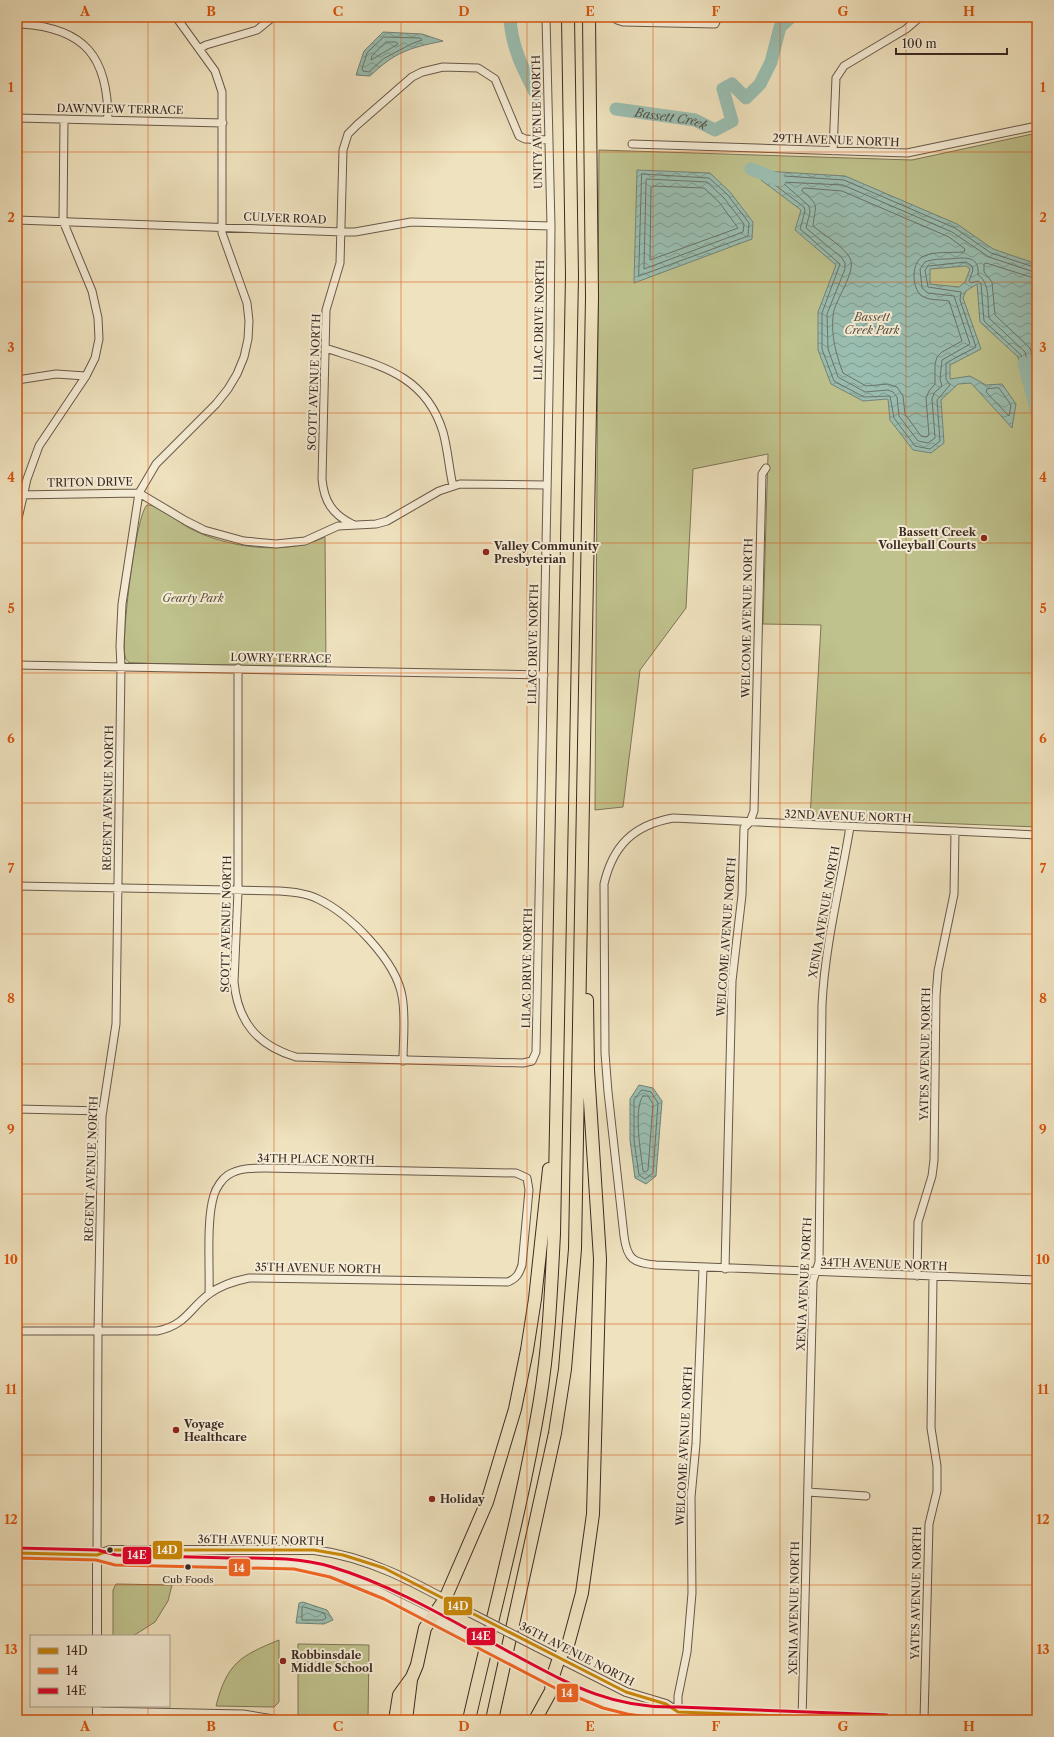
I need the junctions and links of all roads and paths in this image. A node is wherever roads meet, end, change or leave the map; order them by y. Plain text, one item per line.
1 (176, 17) edge
2 (273, 17) edge
3 (546, 17) edge
4 (568, 17) edge
5 (589, 17) edge
6 (718, 17) edge
7 (920, 17) edge
8 (617, 19) edge
9 (20, 22) edge
10 (200, 49) junction
11 (17, 118) edge
12 (64, 119) junction
13 (108, 120) junction
14 (223, 123) junction
15 (1037, 126) edge
16 (549, 140) junction
17 (632, 144) dead end
18 (833, 151) junction
19 (17, 220) edge
20 (64, 221) junction
21 (551, 226) junction
22 (221, 227) junction
23 (340, 232) junction
24 (325, 348) junction
25 (86, 376) junction
26 (17, 380) edge
27 (766, 468) dead end
28 (546, 485) junction
29 (453, 486) junction
30 (139, 493) junction
31 (20, 495) edge
32 (17, 523) edge
33 (352, 524) junction
34 (17, 665) edge
35 (121, 666) junction
36 (238, 668) junction
37 (544, 675) junction
38 (750, 822) junction
39 (850, 827) junction
40 (955, 831) junction
41 (1037, 835) edge
42 (17, 886) edge
43 (118, 887) junction
44 (238, 891) junction
45 (581, 943) junction
46 (17, 988) edge
47 (17, 999) edge
48 (403, 1061) junction
49 (532, 1061) joint
50 (557, 1092) junction
51 (17, 1109) edge
52 (103, 1111) junction
53 (635, 1262) joint
54 (703, 1268) junction
55 (725, 1268) junction
56 (816, 1272) junction
57 (917, 1276) junction
58 (933, 1277) junction
59 (515, 1279) joint
60 (1037, 1280) edge
61 (209, 1294) junction
62 (17, 1331) edge
63 (98, 1331) junction
64 (808, 1492) junction
65 (866, 1496) dead end
66 (17, 1553) edge
67 (97, 1555) junction
68 (445, 1599) junction
69 (433, 1618) junction
70 (97, 1635) edge
71 (559, 1658) junction
72 (412, 1677) junction
73 (552, 1679) junction
74 (97, 1708) edge
75 (678, 1716) edge
76 (802, 1718) edge
77 (97, 1720) edge
78 (279, 1720) edge
79 (395, 1720) edge
80 (406, 1720) edge
81 (469, 1720) edge
82 (492, 1720) edge
83 (535, 1720) edge
84 (887, 1720) edge
85 (924, 1720) edge

1 - 10 street, REGENT AVENUE NORTH
2 - 10 street
3 - 16 street, UNITY AVENUE NORTH
4 - 50 highway
5 - 45 highway
6 - 8 street
7 - 18 street
9 - 13 street
10 - 14 street, REGENT AVENUE NORTH
11 - 12 street, DAWNVIEW TERRACE
12 - 13 street, DAWNVIEW TERRACE
12 - 20 street
13 - 14 street, DAWNVIEW TERRACE
14 - 22 street, REGENT AVENUE NORTH
15 - 18 street, 29TH AVENUE NORTH
16 - 21 street, UNITY AVENUE NORTH
16 - 23 street, SCOTT AVENUE NORTH
17 - 18 street, 29TH AVENUE NORTH
19 - 20 street, CULVER ROAD
20 - 22 street, CULVER ROAD
20 - 25 street
21 - 23 street, CULVER ROAD
21 - 28 street, LILAC DRIVE NORTH
22 - 23 street, CULVER ROAD
22 - 30 street, REGENT AVENUE NORTH
23 - 24 street, SCOTT AVENUE NORTH
24 - 29 street
24 - 33 street, SCOTT AVENUE NORTH
25 - 26 street
25 - 31 street
27 - 38 street, WELCOME AVENUE NORTH
28 - 29 street, TRITON DRIVE
28 - 37 street, LILAC DRIVE NORTH
29 - 33 street, TRITON DRIVE
30 - 31 street, TRITON DRIVE
30 - 33 street, TRITON DRIVE
30 - 35 street, REGENT AVENUE NORTH
31 - 32 street
34 - 35 street, LOWRY TERRACE
35 - 36 street, LOWRY TERRACE
35 - 43 street, REGENT AVENUE NORTH
36 - 37 street, LOWRY TERRACE
36 - 44 street, SCOTT AVENUE NORTH
37 - 49 street, LILAC DRIVE NORTH
38 - 39 street, 32ND AVENUE NORTH
38 - 53 street, 32ND AVENUE NORTH
38 - 55 street, WELCOME AVENUE NORTH
39 - 40 street, 32ND AVENUE NORTH
39 - 56 street, XENIA AVENUE NORTH
40 - 41 street, 32ND AVENUE NORTH
40 - 57 street, YATES AVENUE NORTH
42 - 43 street
43 - 44 street
43 - 52 street, REGENT AVENUE NORTH
44 - 48 street
44 - 48 street, SCOTT AVENUE NORTH
45 - 71 highway
45 - 82 highway
46 - 47 street
48 - 49 street, SCOTT AVENUE NORTH
50 - 68 highway
50 - 81 highway
51 - 52 street
52 - 63 street, REGENT AVENUE NORTH
53 - 54 street, 34TH AVENUE NORTH
54 - 55 street, 34TH AVENUE NORTH
54 - 75 street, WELCOME AVENUE NORTH
55 - 56 street, 34TH AVENUE NORTH
56 - 57 street, 34TH AVENUE NORTH
56 - 64 street, XENIA AVENUE NORTH
57 - 58 street, 34TH AVENUE NORTH
58 - 60 street, 34TH AVENUE NORTH
58 - 85 street, YATES AVENUE NORTH
59 - 61 street, 35TH AVENUE NORTH
59 - 61 street, 34TH PLACE NORTH
61 - 63 street, 35TH AVENUE NORTH
62 - 63 street, 35TH AVENUE NORTH
63 - 67 street, REGENT AVENUE NORTH
64 - 65 street
64 - 76 street, XENIA AVENUE NORTH
66 - 67 street, 36TH AVENUE NORTH
67 - 68 street, 36TH AVENUE NORTH
67 - 69 street, 36TH AVENUE NORTH
67 - 70 street, REGENT AVENUE NORTH
68 - 69 highway
68 - 71 street, 36TH AVENUE NORTH, bridge
69 - 72 highway
69 - 73 street, 36TH AVENUE NORTH, bridge
71 - 73 highway
71 - 75 street, 36TH AVENUE NORTH
72 - 79 highway
72 - 80 highway
73 - 75 street, 36TH AVENUE NORTH
73 - 83 highway
74 - 77 street
74 - 78 street
75 - 76 street, 36TH AVENUE NORTH
76 - 84 street, 36TH AVENUE NORTH

